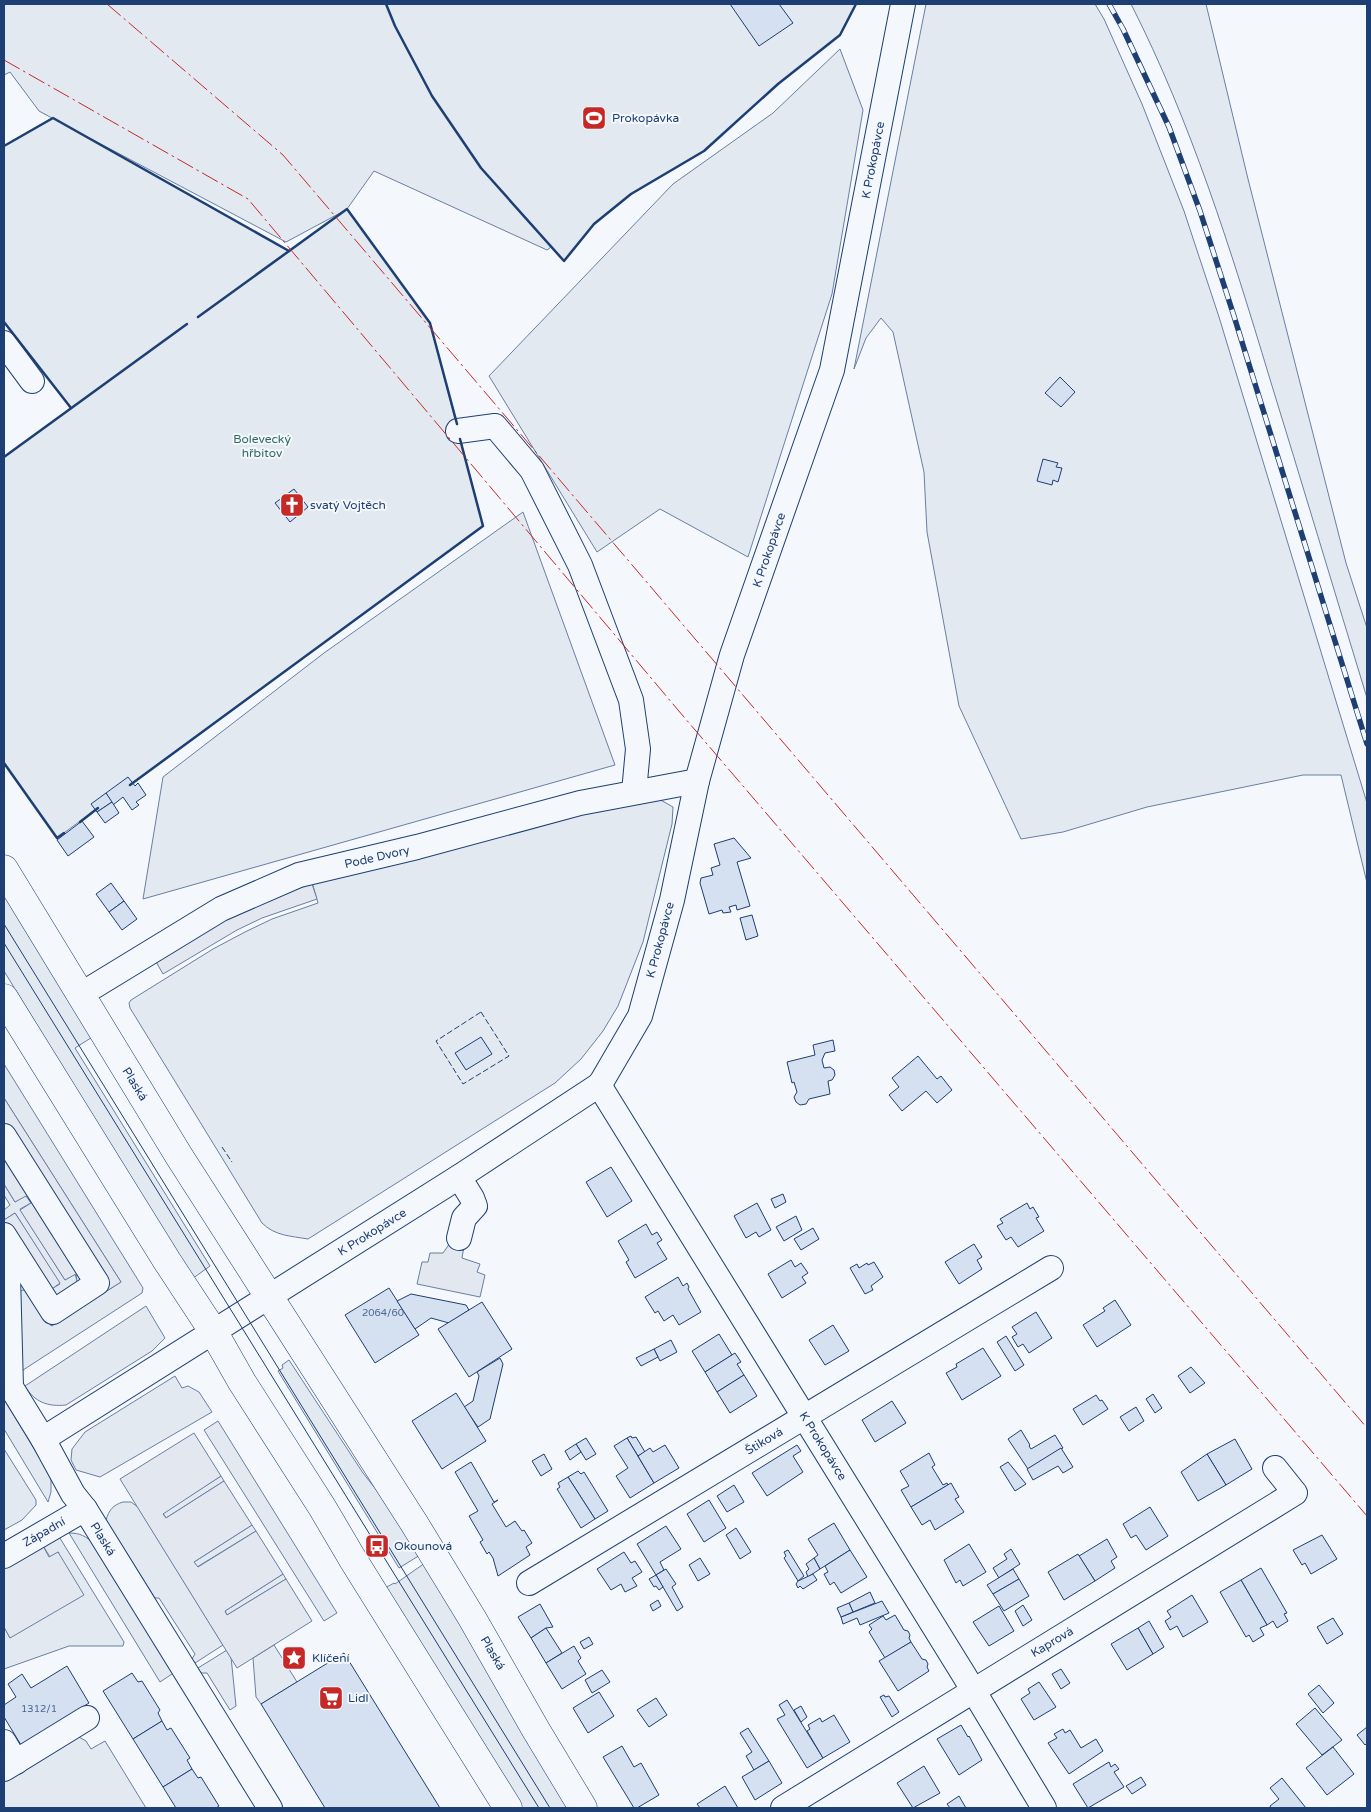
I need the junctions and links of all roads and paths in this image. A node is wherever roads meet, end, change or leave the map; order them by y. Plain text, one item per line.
1 (903, 4) edge
2 (4, 343) edge
3 (32, 382) dead end
4 (458, 431) dead end
5 (697, 781) junction
6 (634, 792) junction
7 (4, 869) edge
8 (80, 995) junction
9 (4, 998) edge
10 (599, 1085) junction
11 (4, 1136) edge
12 (459, 1177) junction
13 (459, 1238) dead end
14 (8, 1242) edge
15 (1051, 1268) dead end
16 (270, 1297) junction
17 (213, 1331) junction
18 (804, 1417) junction
19 (44, 1439) junction
20 (1275, 1468) dead end
21 (85, 1509) junction
22 (4, 1556) edge
23 (529, 1583) dead end
24 (973, 1690) junction
25 (87, 1718) dead end
26 (4, 1742) edge
27 (10, 1765) edge
28 (270, 1808) edge
29 (508, 1808) edge
30 (583, 1808) edge
31 (783, 1808) edge
32 (1044, 1808) edge

1 - 5 street, K Prokopávce
2 - 3 street
4 - 6 street
5 - 6 street, Pode Dvory
5 - 10 street, K Prokopávce
6 - 8 street, Pode Dvory
7 - 8 main road, Plaská
8 - 16 main road, Plaská
9 - 17 main road
10 - 12 street, K Prokopávce
10 - 18 street, K Prokopávce
11 - 14 street
12 - 13 street
12 - 16 street, K Prokopávce
14 - 19 street, Plaská
15 - 18 street, Štiková
16 - 17 street
16 - 30 main road, Plaská
17 - 19 street
17 - 29 main road
18 - 23 street, Štiková
18 - 24 street, K Prokopávce
19 - 21 street, Plaská
20 - 24 street, Kaprová
21 - 22 street, Západní
21 - 28 street, Plaská
24 - 31 street, Kaprová
24 - 32 street, K Prokopávce
25 - 27 street
26 - 27 street

